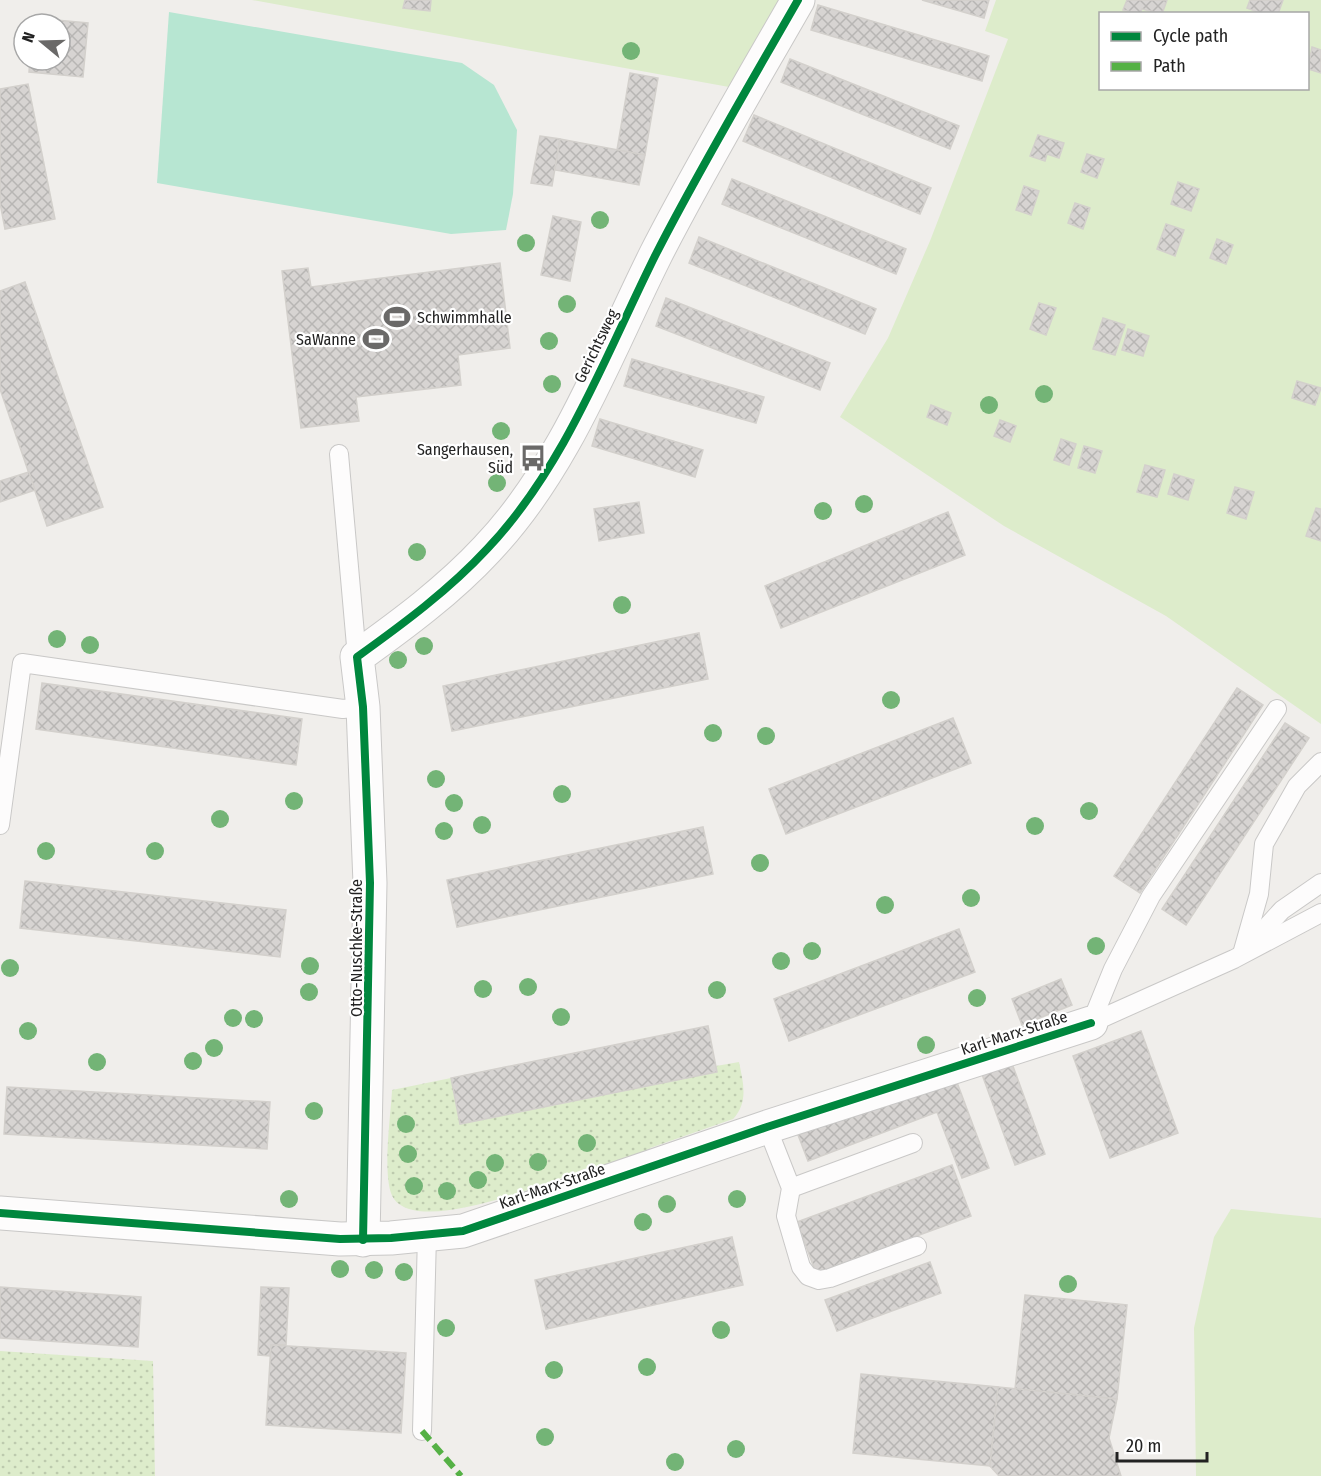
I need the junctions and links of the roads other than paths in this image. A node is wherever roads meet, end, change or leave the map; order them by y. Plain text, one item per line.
1 (798, 0) edge
2 (339, 454) dead end
3 (357, 657) junction
4 (363, 707) junction
5 (1277, 709) dead end
6 (1321, 762) edge
7 (0, 825) edge
8 (1321, 883) edge
9 (1321, 913) edge
10 (1242, 954) junction
11 (1091, 1023) junction
12 (767, 1127) junction
13 (913, 1143) dead end
14 (791, 1188) junction
15 (0, 1213) edge
16 (427, 1235) junction
17 (363, 1240) junction
18 (917, 1246) dead end
19 (422, 1431) dead end

1 - 3 street, Gerichtsweg
2 - 3 lane
3 - 4 street, Otto-Nuschke-Straße
4 - 7 lane
4 - 17 street, Otto-Nuschke-Straße
5 - 11 lane
6 - 10 lane
8 - 10 lane
9 - 10 lane
10 - 11 lane
11 - 12 street, Karl-Marx-Straße
12 - 14 lane
12 - 16 street, Karl-Marx-Straße
13 - 14 lane
14 - 18 lane
15 - 17 street, Karl-Marx-Straße
16 - 17 street, Karl-Marx-Straße
16 - 19 lane

